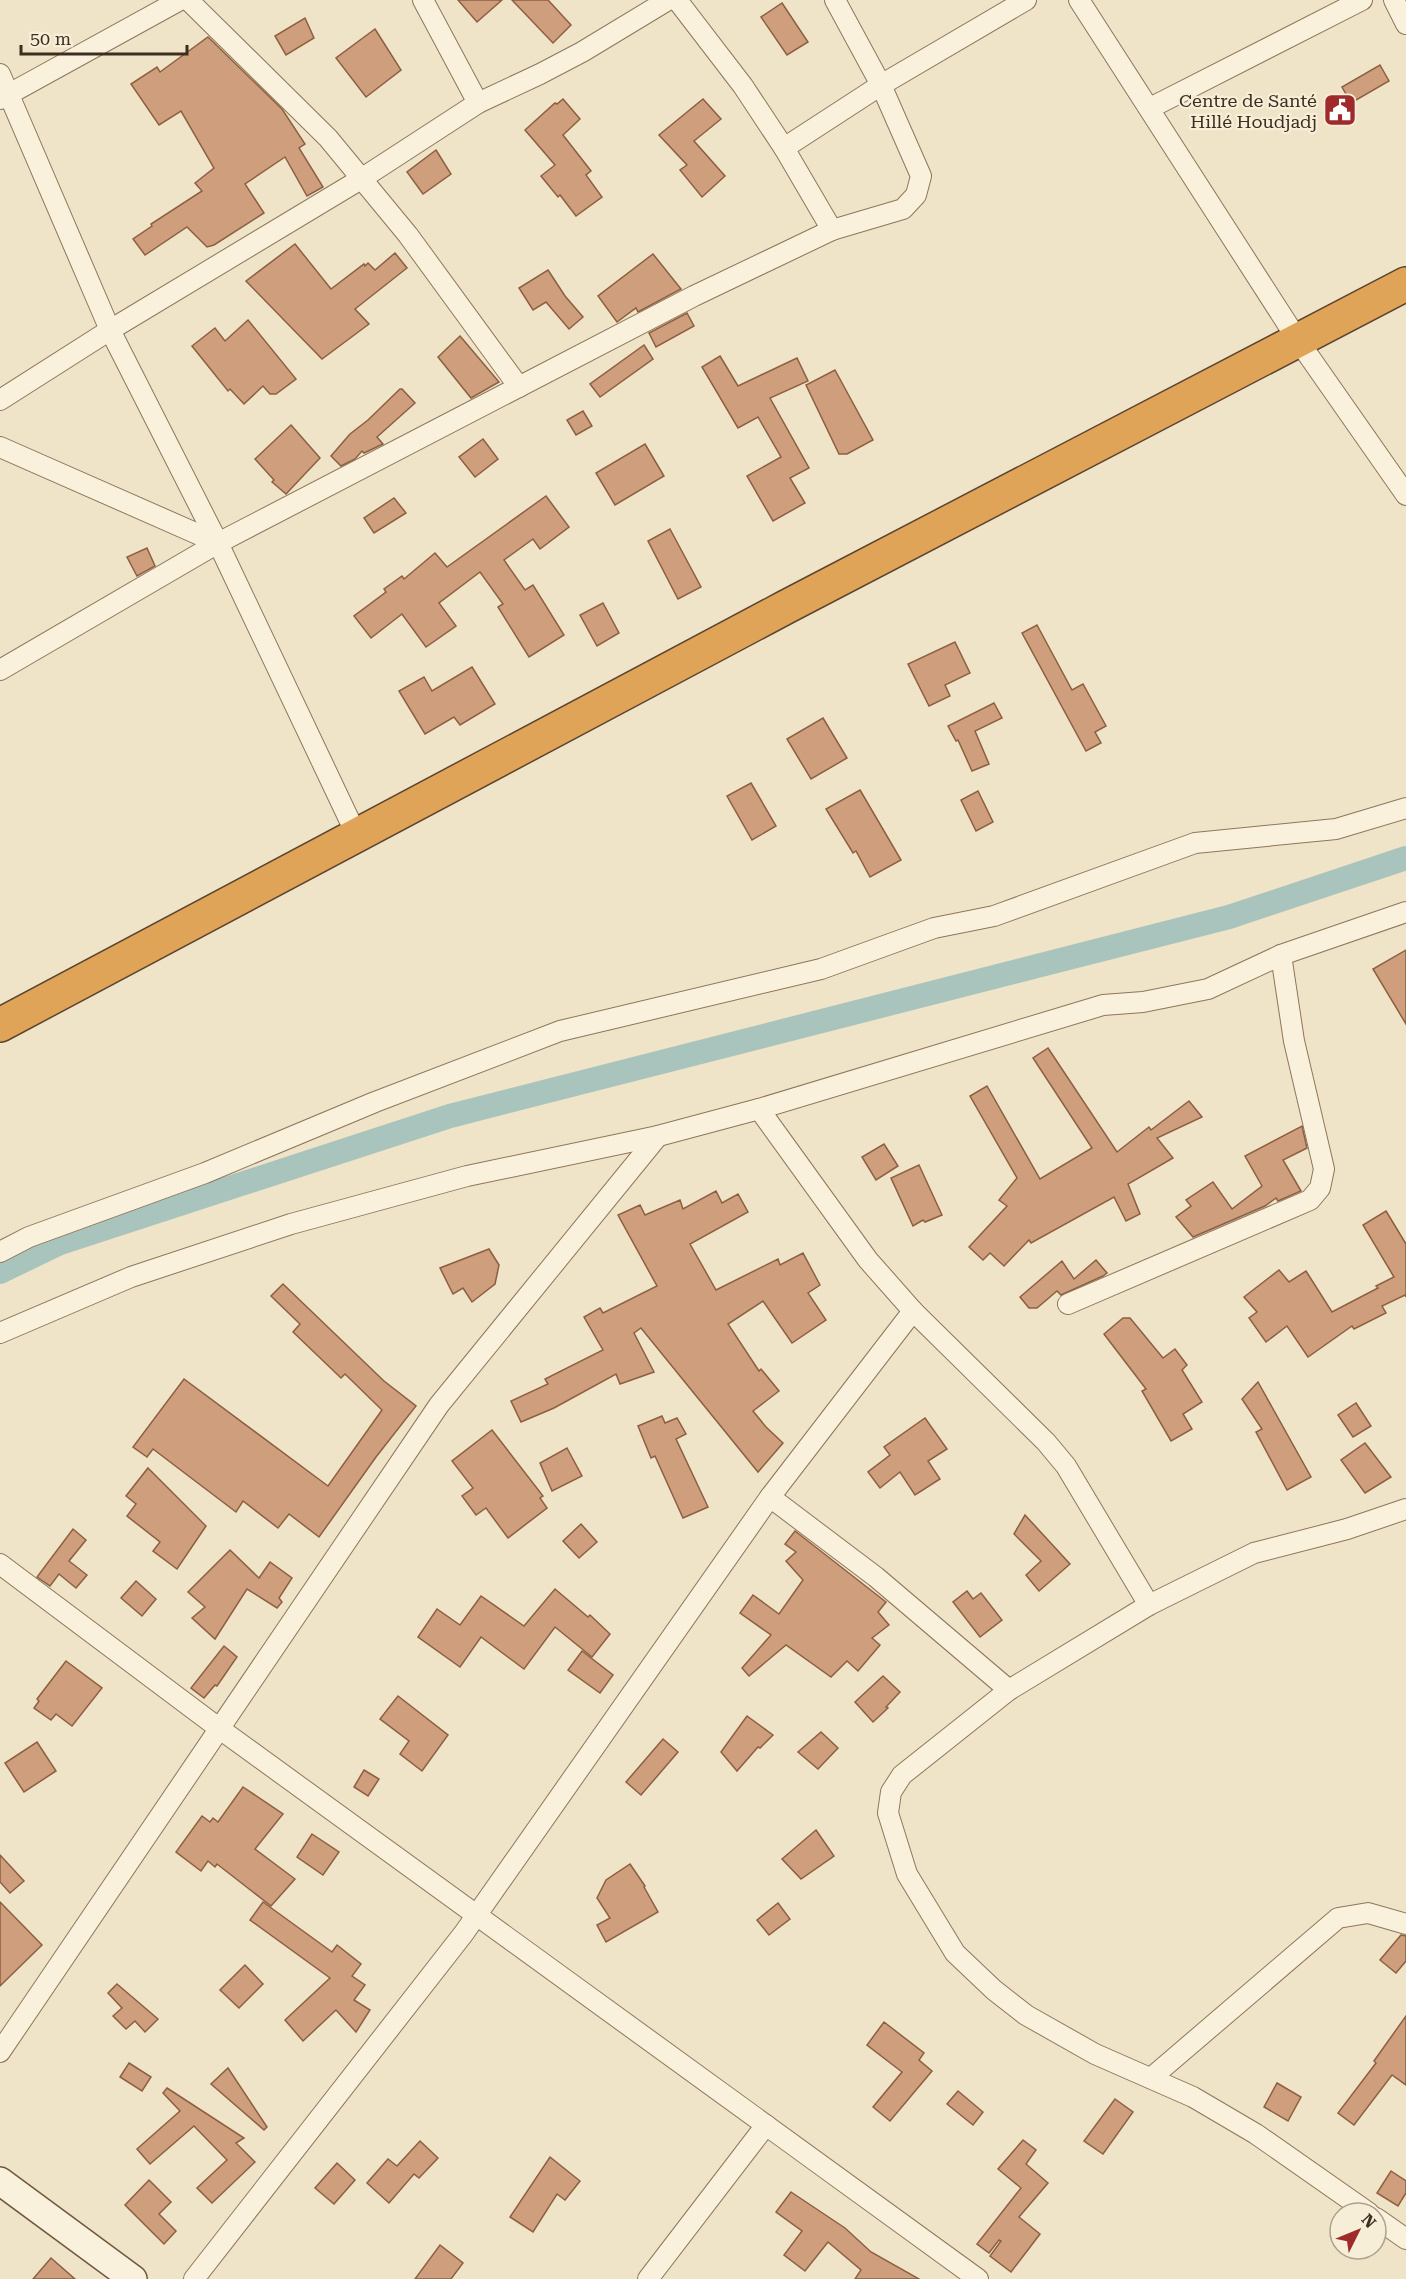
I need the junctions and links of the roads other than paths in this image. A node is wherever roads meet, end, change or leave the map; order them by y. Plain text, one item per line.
1 (180, 0) edge
2 (188, 0) edge
3 (423, 0) edge
4 (668, 0) edge
5 (676, 0) edge
6 (835, 0) edge
7 (1026, 0) edge
8 (1079, 0) edge
9 (1362, 0) edge
10 (1394, 0) edge
11 (1406, 24) edge
12 (0, 74) edge
13 (881, 85) junction
14 (5, 96) edge
15 (477, 103) junction
16 (1150, 108) junction
17 (784, 148) junction
18 (362, 179) junction
19 (832, 230) junction
20 (1406, 284) edge
21 (110, 330) junction
22 (1297, 339) junction
23 (519, 387) junction
24 (0, 400) edge
25 (0, 447) edge
26 (1406, 495) edge
27 (218, 543) junction
28 (0, 670) edge
29 (1406, 808) edge
30 (357, 836) junction
31 (1406, 912) edge
32 (1281, 955) junction
33 (0, 1025) edge
34 (759, 1109) junction
35 (658, 1136) junction
36 (0, 1252) edge
37 (1068, 1304) dead end
38 (913, 1311) junction
39 (0, 1333) edge
40 (770, 1497) junction
41 (1406, 1509) edge
42 (0, 1564) edge
43 (1149, 1605) junction
44 (1009, 1690) junction
45 (220, 1729) junction
46 (477, 1915) junction
47 (1406, 1924) edge
48 (0, 2052) edge
49 (1150, 2078) junction
50 (766, 2125) junction
51 (0, 2181) edge
52 (1352, 2201) edge
53 (1388, 2226) edge
54 (1406, 2239) edge
55 (133, 2279) edge
56 (194, 2279) edge
57 (648, 2279) edge
58 (978, 2279) edge

1 - 14 street
2 - 18 street
3 - 15 street
4 - 15 street
5 - 17 street
6 - 13 street
7 - 13 street
8 - 16 street
9 - 16 street
10 - 11 street
12 - 14 street
13 - 17 street
13 - 19 street
14 - 21 street
15 - 18 street
16 - 22 street
17 - 19 street
18 - 21 street
18 - 23 street
19 - 23 street
20 - 22 highway
21 - 24 street
21 - 27 street
22 - 26 street
22 - 30 highway
23 - 27 street
25 - 27 street
27 - 28 street
27 - 30 street
29 - 36 street
30 - 33 highway
31 - 32 street
32 - 34 street
32 - 37 street
34 - 35 street
34 - 38 street
35 - 39 street
35 - 45 street
38 - 40 street
38 - 43 street
40 - 44 street
40 - 46 street
41 - 43 street
42 - 45 street
43 - 44 street
44 - 49 street
45 - 46 street
45 - 48 street
46 - 50 street
46 - 56 street
47 - 49 street
49 - 52 street
50 - 57 street
50 - 58 street
51 - 55 main road
53 - 54 street

